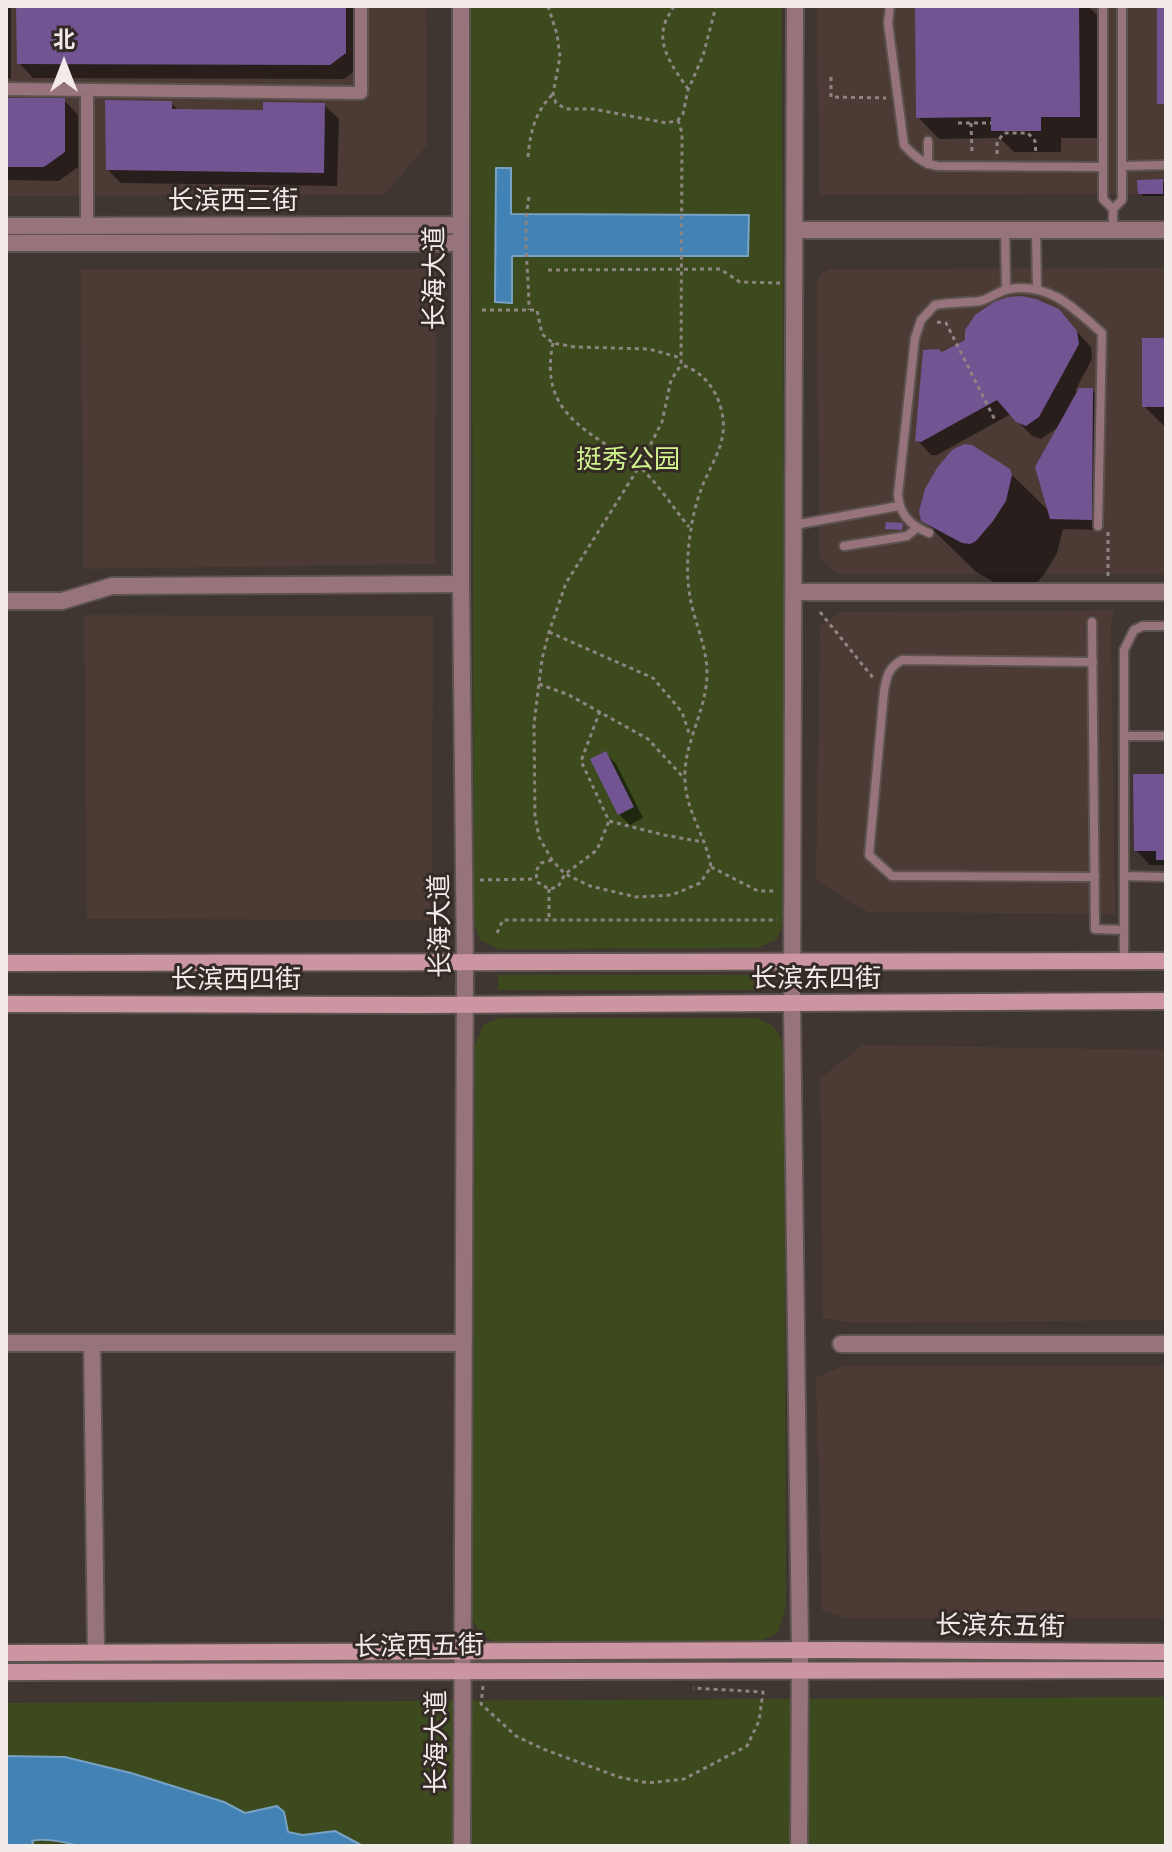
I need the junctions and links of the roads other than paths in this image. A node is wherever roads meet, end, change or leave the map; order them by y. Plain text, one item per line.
1 (361, 6) edge
2 (461, 6) edge
3 (795, 6) edge
4 (890, 6) edge
5 (1103, 6) edge
6 (1122, 6) edge
7 (6, 89) edge
8 (87, 90) junction
9 (928, 141) dead end
10 (928, 164) junction
11 (1166, 165) edge
12 (1122, 166) junction
13 (1103, 167) junction
14 (1113, 209) junction
15 (459, 225) junction
16 (6, 226) edge
17 (87, 226) junction
18 (1005, 229) junction
19 (1036, 229) junction
20 (1113, 229) junction
21 (796, 230) junction
22 (1166, 230) edge
23 (6, 243) edge
24 (459, 243) junction
25 (1006, 289) junction
26 (1037, 289) junction
27 (899, 506) junction
28 (794, 525) junction
29 (1098, 526) road end
30 (917, 528) junction
31 (929, 533) dead end
32 (844, 546) dead end
33 (461, 584) junction
34 (794, 592) junction
35 (1166, 592) edge
36 (6, 601) edge
37 (1092, 622) dead end
38 (1166, 626) edge
39 (1093, 662) junction
40 (1124, 736) junction
41 (1166, 736) edge
42 (1124, 876) junction
43 (1095, 877) junction
44 (1166, 877) edge
45 (1124, 930) junction
46 (1124, 961) junction
47 (1166, 961) edge
48 (792, 962) junction
49 (6, 963) edge
50 (465, 963) junction
51 (1166, 1001) edge
52 (6, 1004) edge
53 (792, 1004) junction
54 (465, 1005) junction
55 (6, 1343) edge
56 (92, 1343) junction
57 (463, 1343) junction
58 (841, 1344) dead end
59 (1166, 1344) edge
60 (800, 1650) junction
61 (834, 1650) joint
62 (96, 1652) junction
63 (462, 1652) junction
64 (1166, 1652) edge
65 (6, 1653) edge
66 (834, 1669) joint
67 (800, 1670) junction
68 (1166, 1670) edge
69 (462, 1671) junction
70 (6, 1672) edge
71 (462, 1846) edge
72 (799, 1846) edge

1 - 8 street
2 - 15 street, 长海大道
3 - 21 street
4 - 10 lane
5 - 13 lane
6 - 12 lane
7 - 8 street
8 - 17 street
9 - 10 lane
10 - 13 lane
11 - 12 lane
12 - 14 lane
13 - 14 lane
14 - 20 lane
15 - 17 street, 长滨西三街
15 - 24 street, 长海大道
16 - 17 street, 长滨西三街
18 - 19 street
18 - 21 street
18 - 25 lane
19 - 20 street
19 - 26 lane
20 - 22 street
21 - 28 street
23 - 24 street, 长滨西三街
24 - 33 street, 长海大道
25 - 26 lane
25 - 27 lane
26 - 29 lane
27 - 28 lane
27 - 30 lane
28 - 34 street
30 - 31 lane
30 - 32 lane
33 - 36 street
33 - 50 street, 长海大道
34 - 35 street
34 - 48 street
37 - 39 lane
38 - 40 lane
39 - 43 lane
39 - 43 lane
40 - 41 lane
40 - 42 lane
42 - 44 lane
42 - 45 lane
43 - 45 lane
45 - 46 lane
46 - 47 main road, 长滨东四街
46 - 48 main road, 长滨东四街
48 - 50 main road, 长滨东四街
48 - 53 street
49 - 50 main road, 长滨西四街
50 - 54 street, 长海大道
51 - 53 main road, 长滨东四街
52 - 54 main road, 长滨西四街
53 - 54 main road, 长滨东四街
53 - 60 street
54 - 57 street, 长海大道
55 - 56 street
56 - 57 street
56 - 62 street
57 - 63 street, 长海大道
58 - 59 street
60 - 61 main road, 长滨西五街
60 - 63 main road, 长滨西五街
60 - 67 street
61 - 64 main road, 长滨东五街
62 - 63 main road, 长滨西五街
62 - 65 main road, 长滨西五街
63 - 69 street, 长海大道
66 - 67 main road, 长滨西五街
66 - 68 main road, 长滨东五街
67 - 69 main road, 长滨西五街
67 - 72 street
69 - 70 main road, 长滨西五街
69 - 71 street, 长海大道

